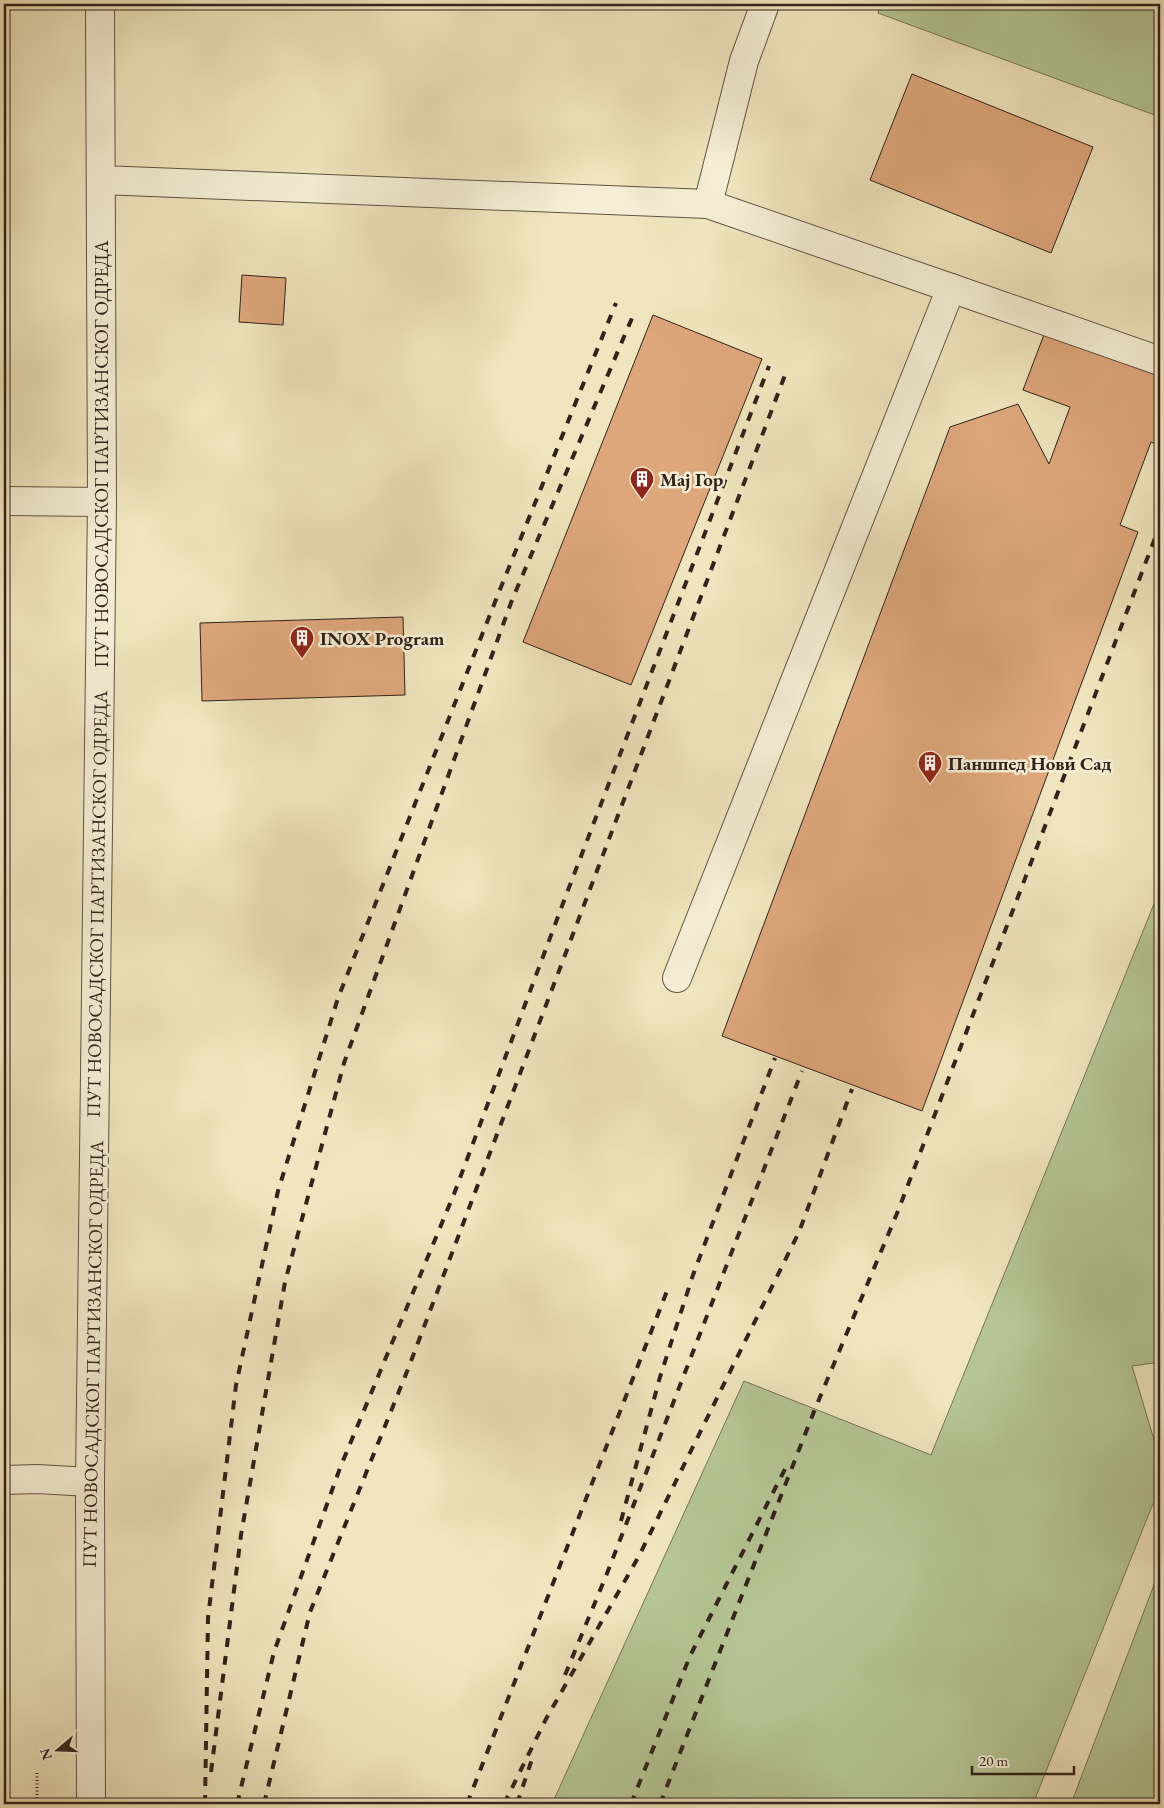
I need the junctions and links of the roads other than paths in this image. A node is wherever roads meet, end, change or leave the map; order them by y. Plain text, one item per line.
1 (100, 4) edge
2 (765, 4) edge
3 (101, 180) junction
4 (708, 204) junction
5 (951, 288) junction
6 (1160, 361) edge
7 (4, 501) edge
8 (102, 502) junction
9 (676, 978) dead end
10 (4, 1480) edge
11 (90, 1482) junction
12 (91, 1804) edge

1 - 3 street, ПУТ НОВОСАДСКОГ ПАРТИЗАНСКОГ ОДРЕДА
2 - 4 street
3 - 4 street
3 - 8 street, ПУТ НОВОСАДСКОГ ПАРТИЗАНСКОГ ОДРЕДА
4 - 5 street
5 - 6 street
5 - 9 street
7 - 8 street
8 - 11 street, ПУТ НОВОСАДСКОГ ПАРТИЗАНСКОГ ОДРЕДА
10 - 11 street
11 - 12 street, ПУТ НОВОСАДСКОГ ПАРТИЗАНСКОГ ОДРЕДА

